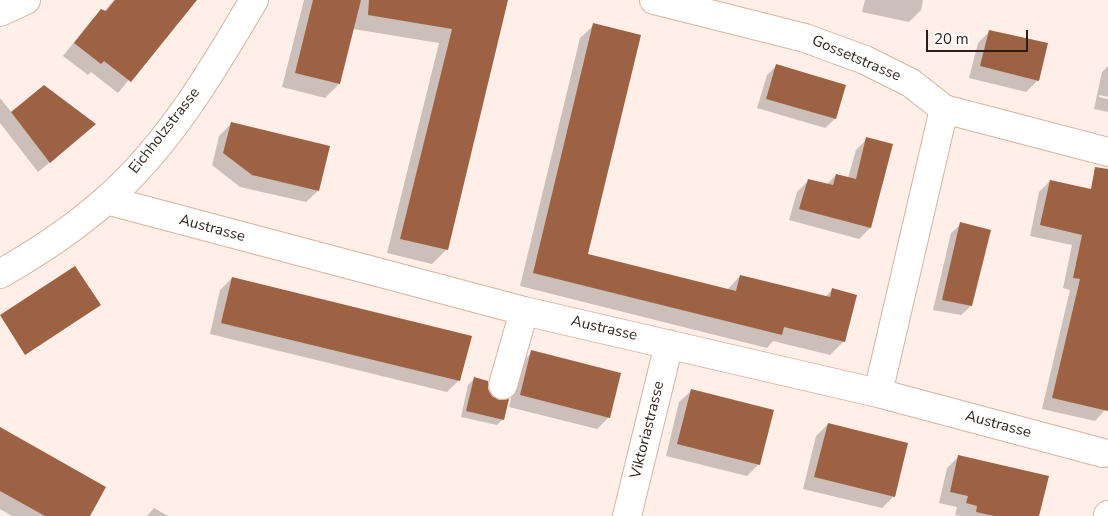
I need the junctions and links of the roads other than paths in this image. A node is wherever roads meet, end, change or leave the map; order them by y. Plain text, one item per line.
1 (26, 0) edge
2 (254, 0) edge
3 (654, 0) edge
4 (0, 12) edge
5 (944, 109) junction
6 (1108, 152) edge
7 (106, 200) junction
8 (0, 274) edge
9 (524, 311) junction
10 (669, 344) junction
11 (503, 385) dead end
12 (878, 393) junction
13 (1104, 453) dead end
14 (627, 516) edge

1 - 4 street
2 - 7 street, Eichholzstrasse
3 - 5 street, Gossetstrasse
5 - 6 street, Gossetstrasse
5 - 12 street
7 - 8 street, Eichholzstrasse
7 - 9 street, Austrasse
9 - 10 street, Austrasse
9 - 11 street
10 - 12 street, Austrasse
10 - 14 street, Viktoriastrasse
12 - 13 street, Austrasse

